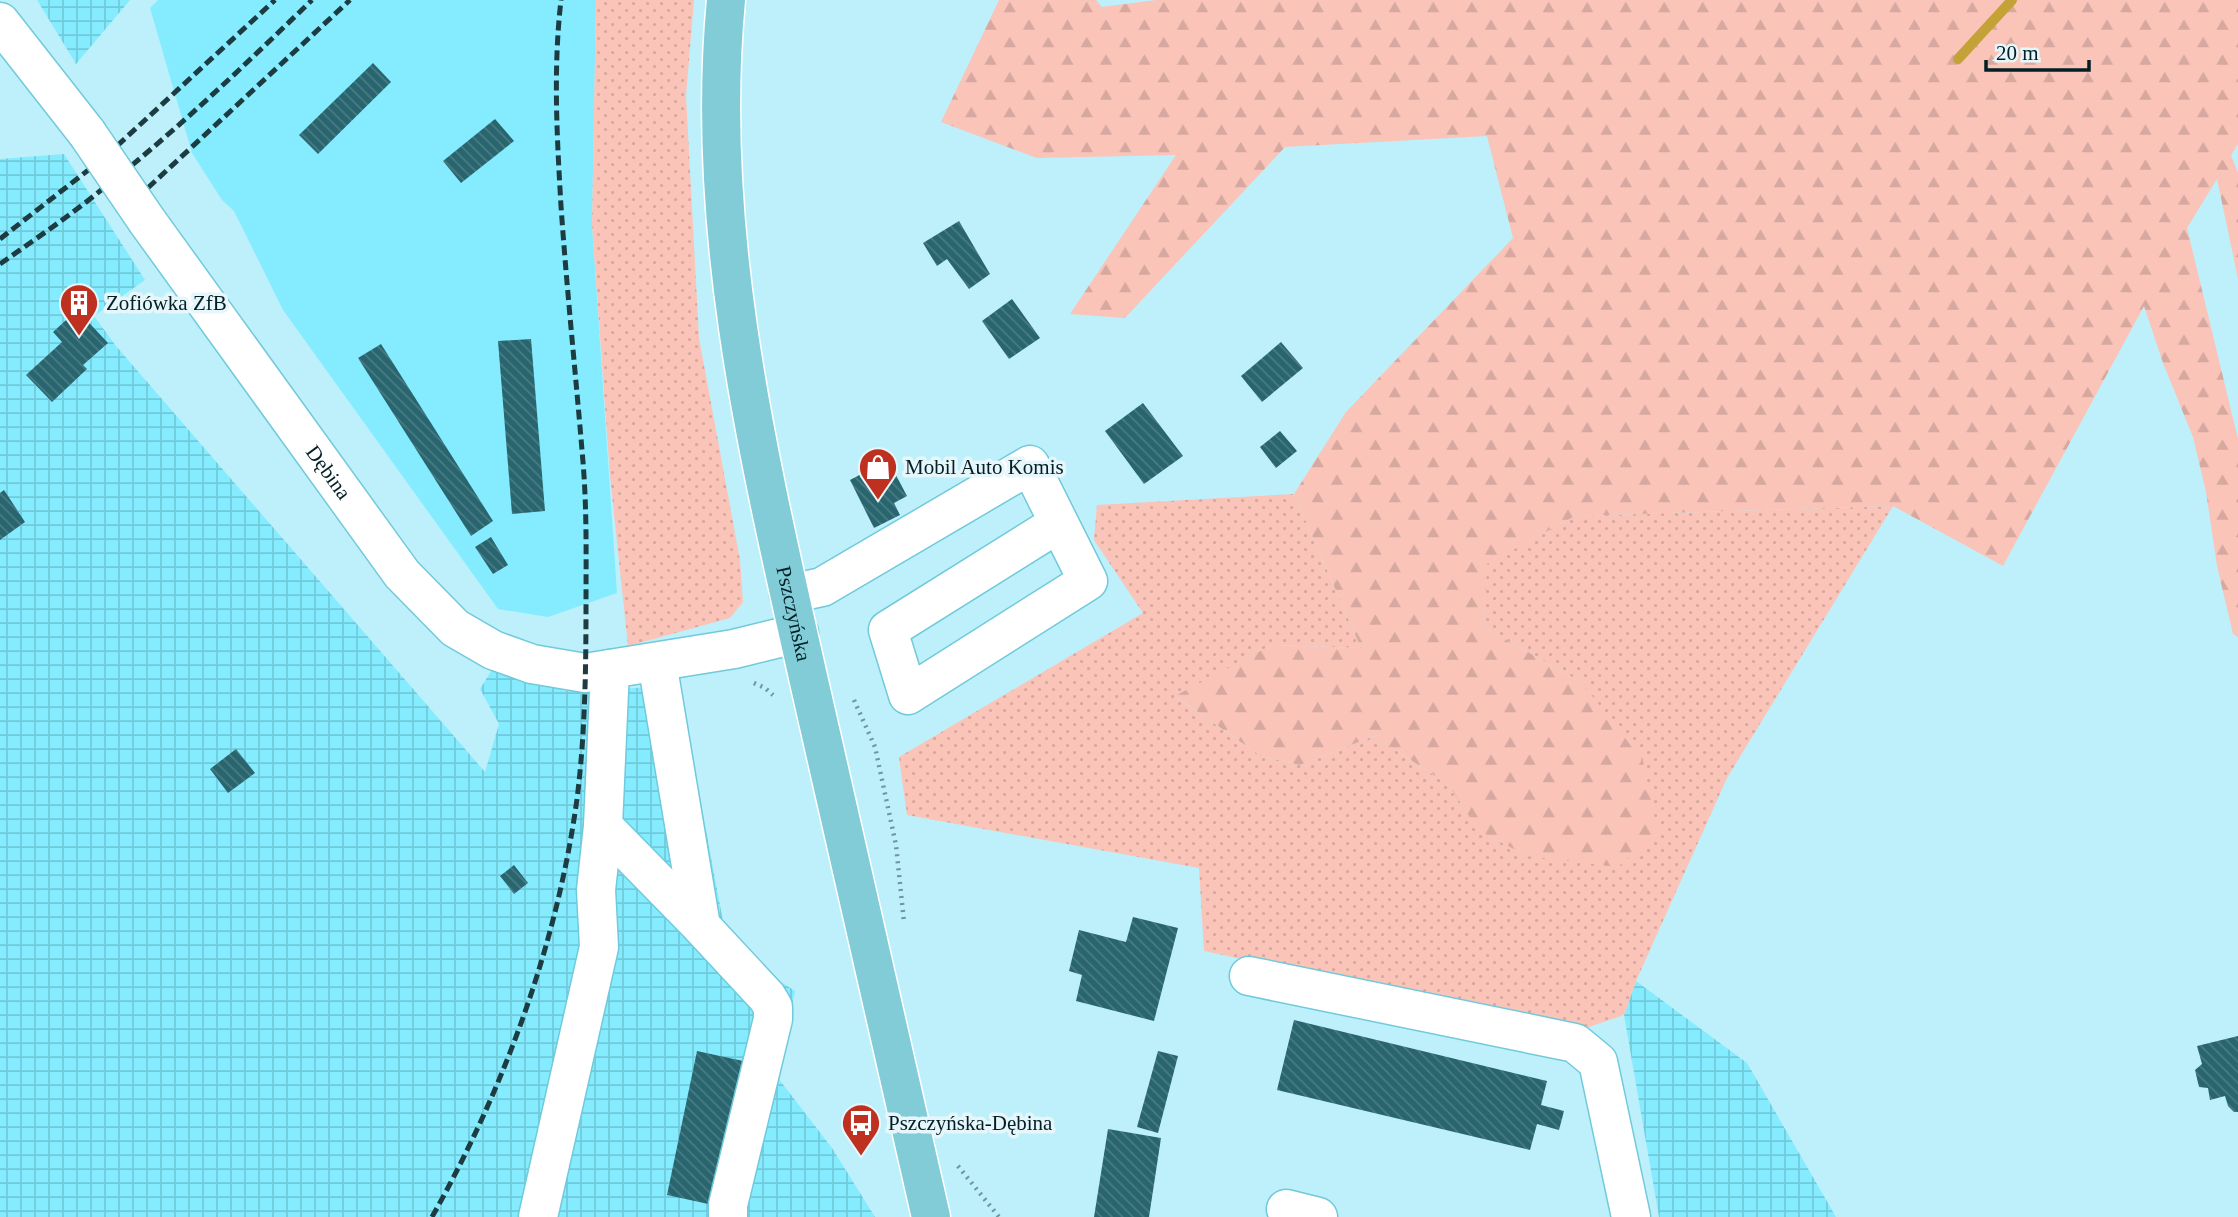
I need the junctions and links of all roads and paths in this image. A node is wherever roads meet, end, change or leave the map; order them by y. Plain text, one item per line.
1 (726, 0) edge
2 (0, 22) edge
3 (1059, 523) junction
4 (789, 594) junction
5 (799, 634) junction
6 (657, 662) junction
7 (610, 669) junction
8 (849, 691) dead end
9 (603, 826) junction
10 (701, 926) junction
11 (906, 934) dead end
12 (1249, 976) dead end
13 (538, 1217) edge
14 (728, 1217) edge
15 (931, 1217) edge
16 (1631, 1217) edge

1 - 4 main road, Pszczyńska
2 - 7 street, Dębina, bridge
3 - 3 street
3 - 4 street
4 - 5 main road, Pszczyńska
5 - 6 street, Dębina
5 - 15 main road, Pszczyńska
6 - 7 street, Dębina
6 - 10 street
7 - 9 street
8 - 11 path
9 - 10 street
9 - 13 street
10 - 14 street
12 - 16 street

